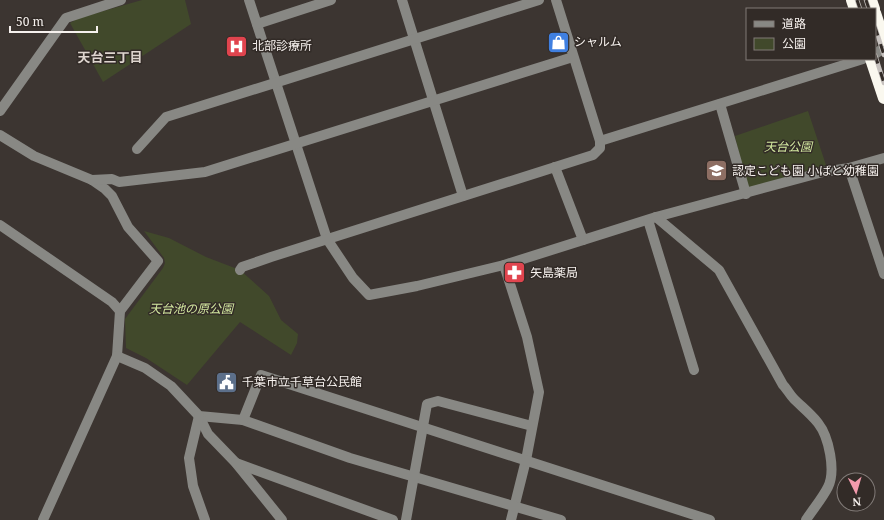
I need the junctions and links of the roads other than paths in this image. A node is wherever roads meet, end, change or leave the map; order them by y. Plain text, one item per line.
1 (121, 0) edge
2 (249, 0) edge
3 (331, 0) edge
4 (402, 0) edge
5 (539, 0) edge
6 (556, 0) edge
7 (876, 16) edge
8 (257, 24) junction
9 (876, 36) edge
10 (414, 39) junction
11 (884, 40) edge
12 (884, 44) edge
13 (573, 57) junction
14 (860, 60) edge
15 (871, 60) edge
16 (276, 82) junction
17 (884, 98) edge
18 (433, 101) junction
19 (720, 104) junction
20 (0, 111) edge
21 (0, 135) edge
22 (600, 141) junction
23 (296, 144) junction
24 (138, 149) dead end
25 (884, 158) edge
26 (555, 167) junction
27 (849, 168) junction
28 (92, 180) junction
29 (746, 194) junction
30 (463, 196) junction
31 (652, 219) junction
32 (0, 226) edge
33 (327, 239) junction
34 (583, 240) junction
35 (504, 265) junction
36 (240, 270) dead end
37 (884, 274) edge
38 (120, 311) junction
39 (117, 356) junction
40 (694, 370) dead end
41 (199, 416) junction
42 (243, 420) junction
43 (532, 426) junction
44 (422, 428) junction
45 (526, 460) junction
46 (236, 463) junction
47 (414, 476) junction
48 (514, 506) junction
49 (43, 520) edge
50 (205, 520) edge
51 (282, 520) edge
52 (393, 520) edge
53 (406, 520) edge
54 (512, 520) edge
55 (561, 520) edge
56 (710, 520) edge
57 (806, 520) edge

1 - 20 street
2 - 8 street
3 - 8 street
4 - 10 street
5 - 10 street
6 - 13 street
7 - 11 highway
8 - 16 street
9 - 12 highway
10 - 16 street
10 - 18 street
13 - 18 street
13 - 22 street
14 - 19 street
15 - 17 highway
16 - 23 street
16 - 24 street
18 - 23 street
18 - 30 street
19 - 22 street
19 - 29 street
21 - 28 street
22 - 26 street
23 - 28 street
23 - 33 street
25 - 27 street
26 - 30 street
26 - 34 street
27 - 29 street
27 - 37 street
28 - 38 street
29 - 31 street
30 - 33 street
31 - 34 street
31 - 40 street
31 - 57 street
32 - 38 street
33 - 35 street
33 - 36 street
34 - 35 street
35 - 43 street
38 - 39 street
39 - 41 street
39 - 49 street
41 - 42 street
41 - 46 street
41 - 50 street
42 - 44 street
42 - 47 street
43 - 44 street
43 - 45 street
44 - 45 street
44 - 47 street
45 - 48 street
45 - 56 street
46 - 51 street
46 - 52 street
47 - 48 street
47 - 53 street
48 - 54 street
48 - 55 street

